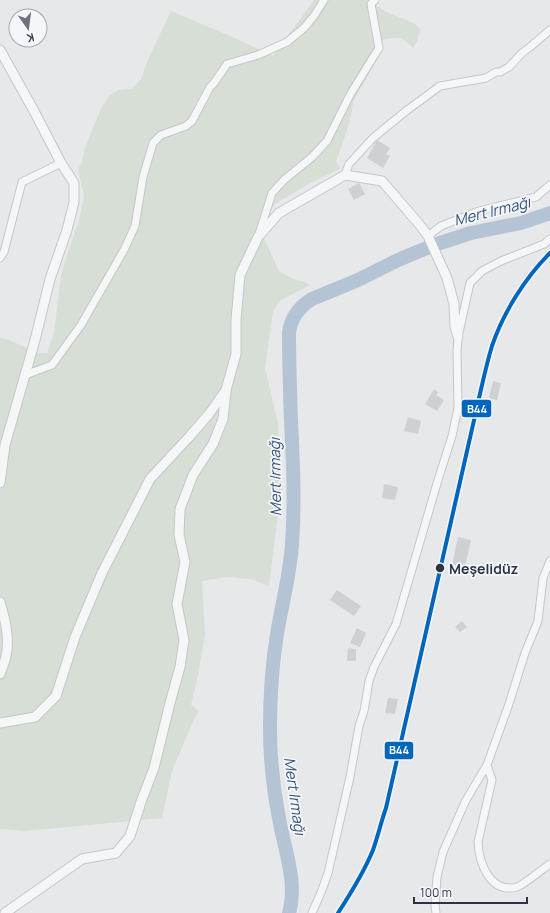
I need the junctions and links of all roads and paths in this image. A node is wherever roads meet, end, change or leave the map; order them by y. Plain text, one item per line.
1 (324, 0) edge
2 (375, 0) edge
3 (550, 30) edge
4 (0, 50) edge
5 (61, 163) junction
6 (345, 175) junction
7 (550, 185) edge
8 (428, 236) junction
9 (258, 238) junction
10 (550, 239) edge
11 (0, 258) edge
12 (458, 337) junction
13 (25, 376) junction
14 (226, 390) junction
15 (2, 448) edge
16 (0, 483) edge
17 (550, 561) edge
18 (0, 602) edge
19 (0, 674) edge
20 (0, 723) edge
21 (487, 765) junction
22 (550, 864) edge
23 (5, 913) edge
24 (312, 913) edge
25 (436, 913) edge

1 - 13 street
2 - 9 street
3 - 6 street
4 - 5 street
5 - 11 street
5 - 13 street
6 - 8 street
6 - 9 street
7 - 8 street
8 - 12 street
9 - 14 street
10 - 12 street
12 - 24 street
13 - 15 street
14 - 20 street
14 - 23 street
15 - 16 street
17 - 21 street
18 - 19 street
21 - 22 street
21 - 25 street

